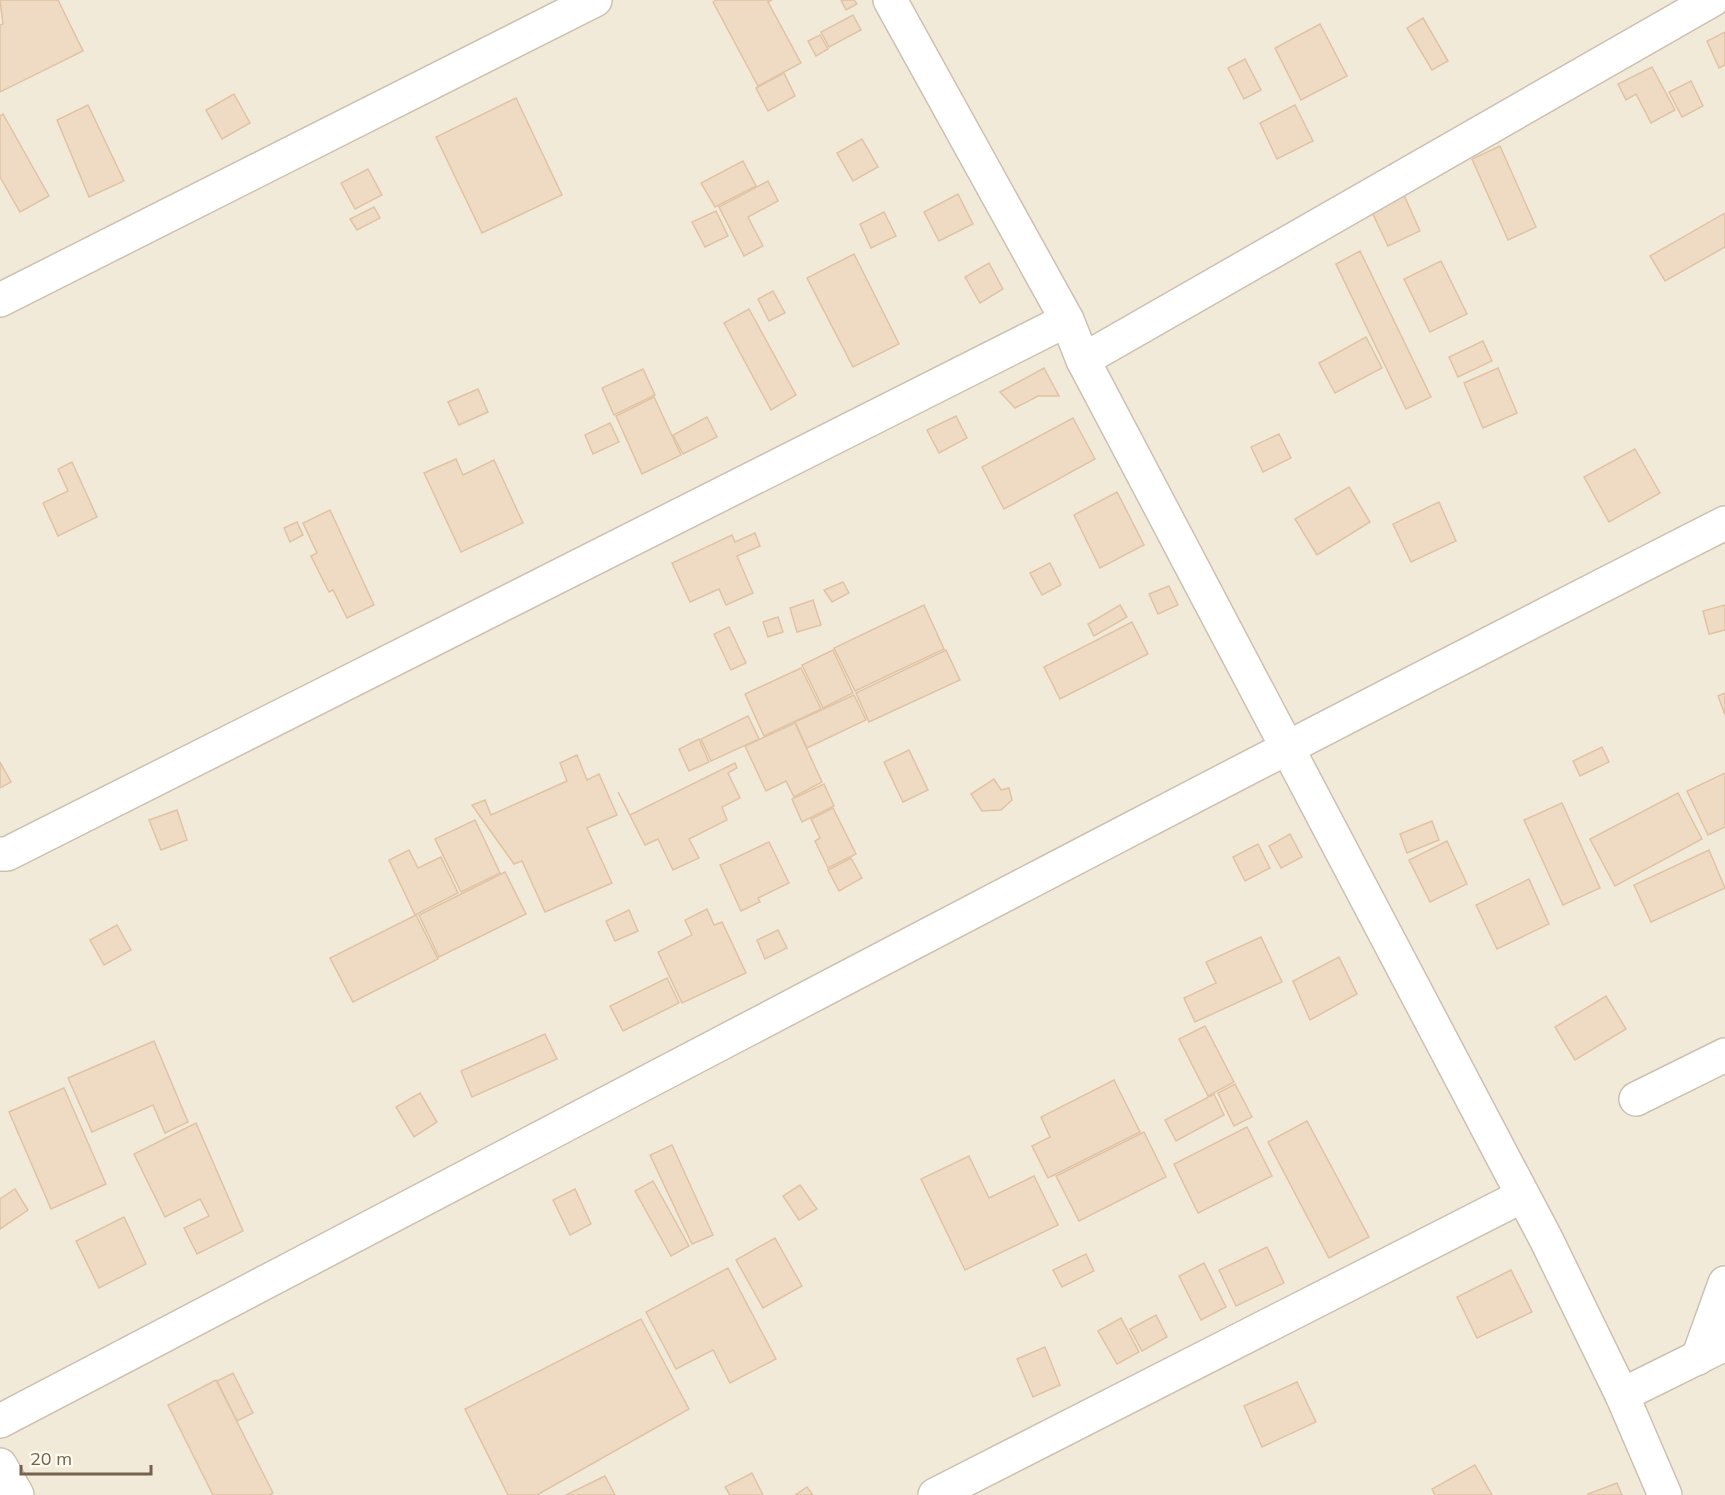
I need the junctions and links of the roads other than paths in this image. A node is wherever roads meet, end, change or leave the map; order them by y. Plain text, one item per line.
1 (595, 0) edge
2 (890, 0) edge
3 (1712, 0) edge
4 (0, 300) edge
5 (1067, 320) junction
6 (1083, 360) junction
7 (1725, 523) edge
8 (1285, 747) junction
9 (0, 854) edge
10 (1725, 1055) edge
11 (1636, 1099) dead end
12 (1522, 1196) junction
13 (1725, 1283) edge
14 (1711, 1351) edge
15 (1622, 1395) junction
16 (0, 1421) edge
17 (0, 1465) edge
18 (17, 1495) edge
19 (935, 1495) edge
20 (1665, 1495) edge

1 - 4 street
2 - 5 street
3 - 6 street
5 - 6 street
5 - 9 street
6 - 8 street
7 - 8 street
8 - 12 street
8 - 16 street
10 - 11 street
12 - 15 street
12 - 19 street
13 - 14 street
14 - 15 street
15 - 20 street
17 - 18 street

